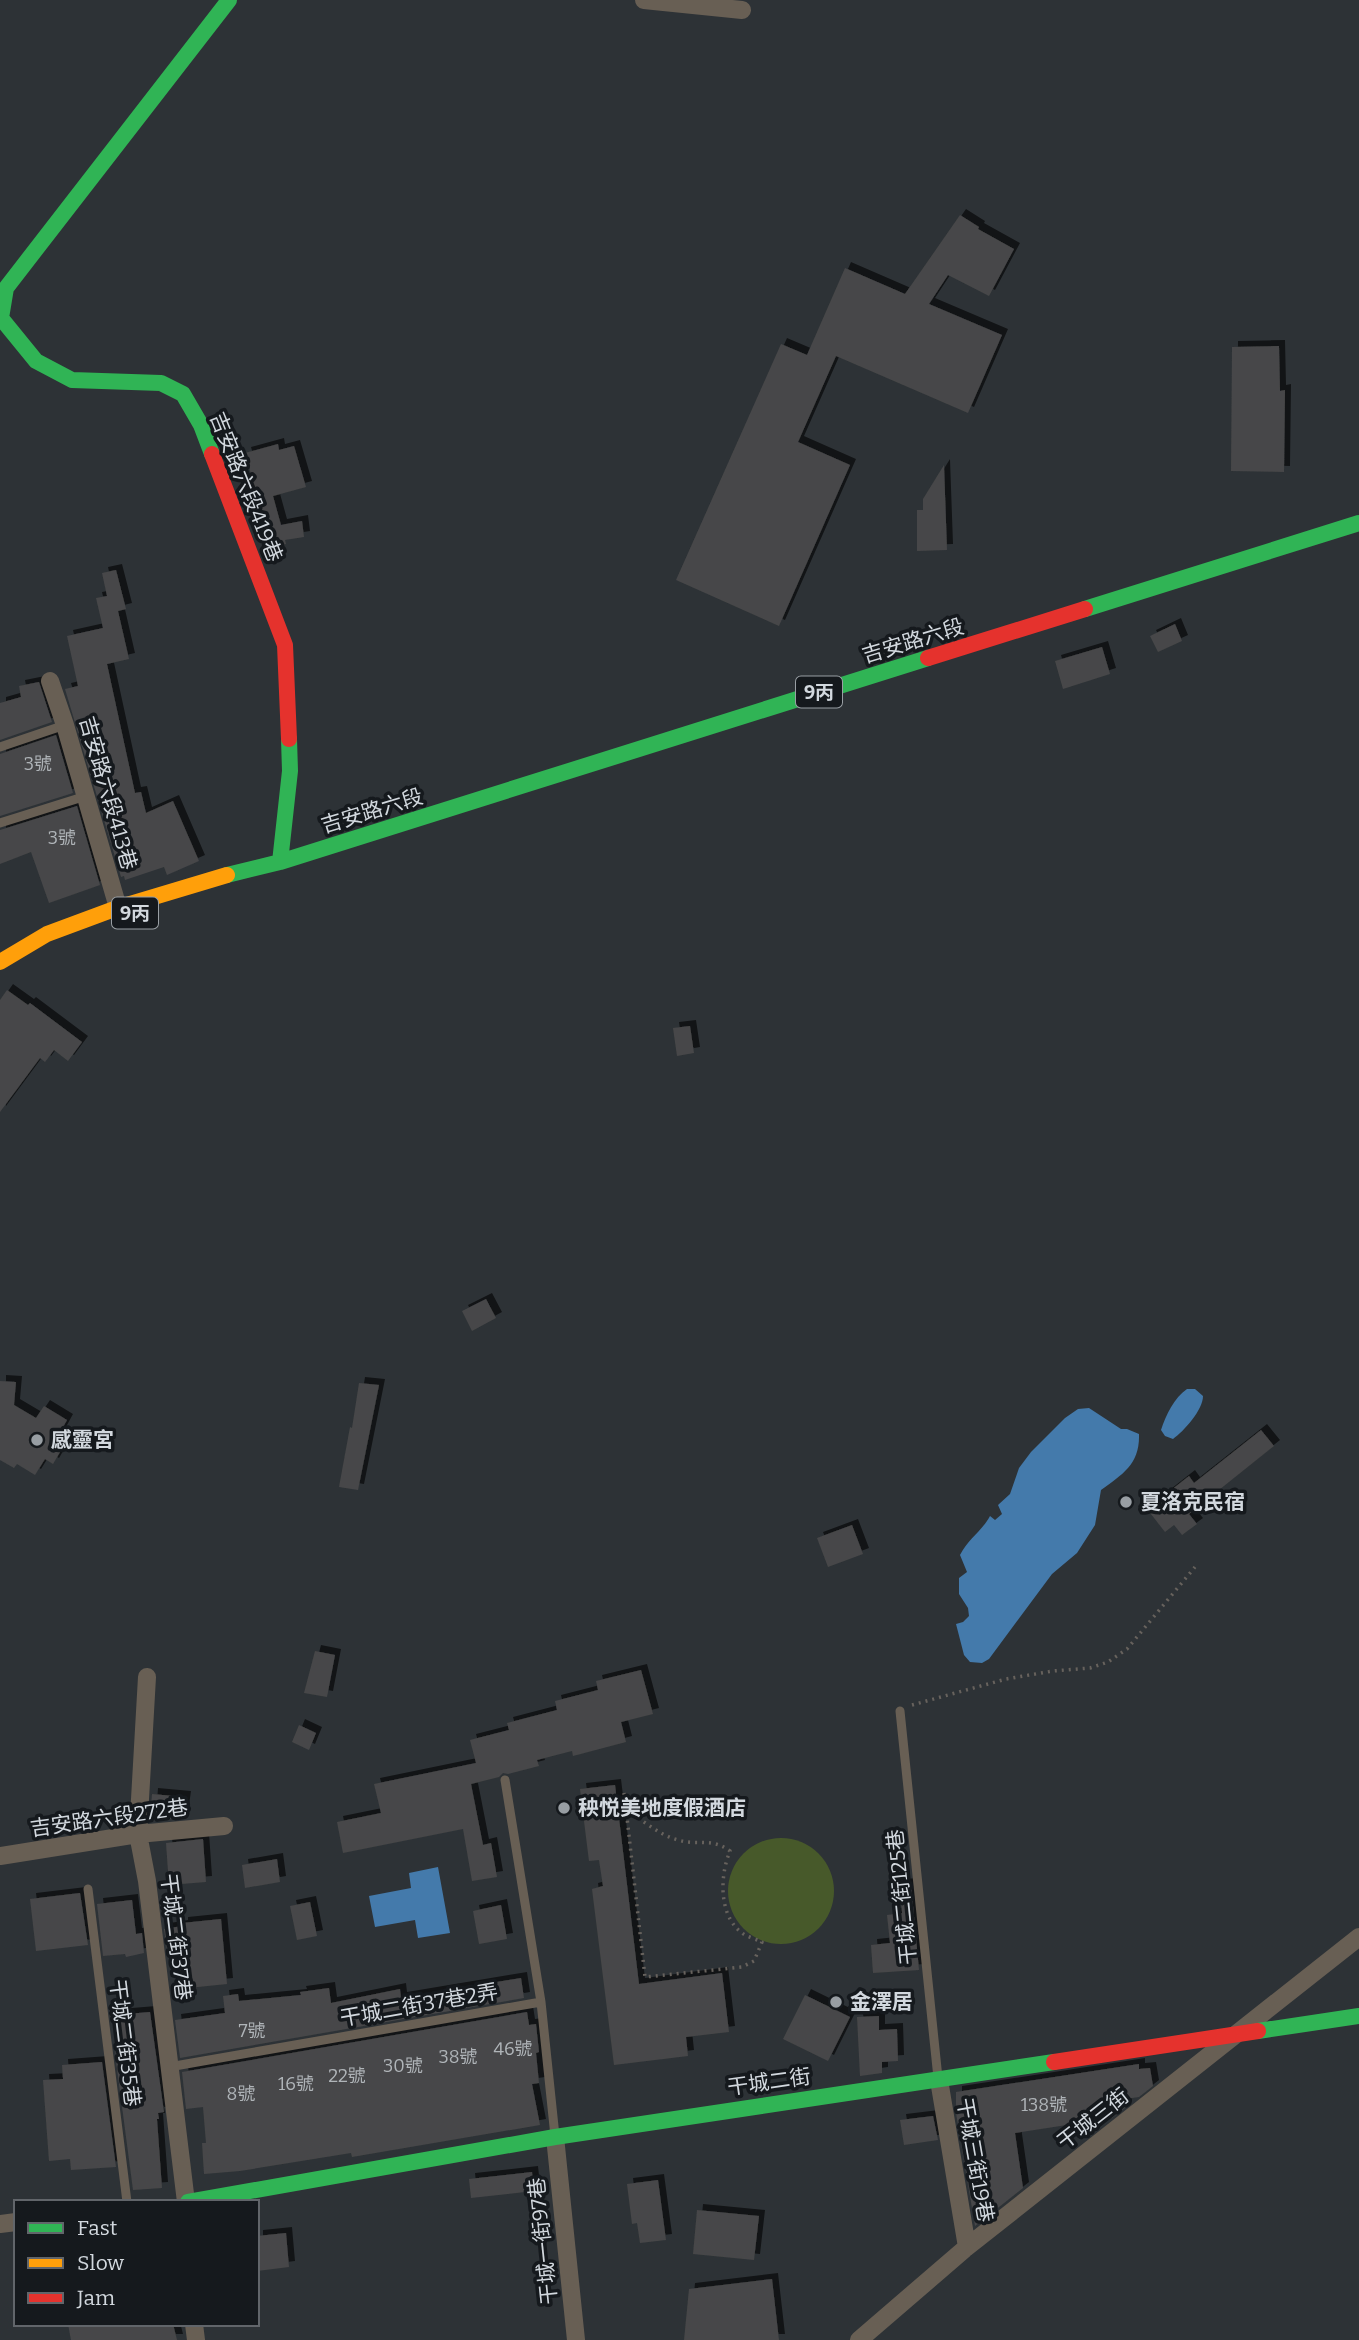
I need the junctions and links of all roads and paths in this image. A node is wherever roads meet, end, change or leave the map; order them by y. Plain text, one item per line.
1 (229, 0) edge
2 (644, 0) edge
3 (742, 10) dead end
4 (1359, 523) edge
5 (50, 681) dead end
6 (65, 725) junction
7 (0, 747) edge
8 (86, 796) junction
9 (0, 823) edge
10 (280, 862) junction
11 (119, 913) junction
12 (2, 970) edge
13 (1195, 1567) dead end
14 (148, 1677) dead end
15 (900, 1711) joint
16 (505, 1780) dead end
17 (624, 1793) dead end
18 (626, 1809) junction
19 (224, 1826) dead end
20 (138, 1834) junction
21 (0, 1857) edge
22 (88, 1889) dead end
23 (1359, 1937) edge
24 (541, 2002) junction
25 (1359, 2017) edge
26 (1234, 2037) junction
27 (169, 2067) junction
28 (939, 2080) junction
29 (555, 2137) junction
30 (127, 2200) edge
31 (187, 2200) edge
32 (198, 2200) edge
33 (967, 2248) junction
34 (576, 2340) edge
35 (859, 2340) edge

1 - 10 street, 吉安路六段419巷
2 - 3 street
4 - 10 street, 吉安路六段 / 9丙
5 - 6 street, 吉安路六段413巷
6 - 7 lane
6 - 8 street, 吉安路六段413巷
8 - 9 lane
8 - 11 street, 吉安路六段413巷
10 - 11 street, 吉安路六段 / 9丙
11 - 12 street, 吉安路六段 / 9丙
13 - 15 path
14 - 20 street, 干城二街37巷
15 - 28 lane, 干城二街125巷
16 - 24 lane
17 - 18 path
18 - 18 path
19 - 20 street, 吉安路六段272巷
20 - 21 street, 吉安路六段272巷
20 - 27 street, 干城二街37巷
22 - 30 lane, 干城二街35巷
23 - 26 street, 干城三街
24 - 27 lane, 干城二街37巷2弄
24 - 29 lane
25 - 26 street, 干城二街
26 - 28 street, 干城二街
26 - 33 street, 干城三街
27 - 31 street, 干城二街37巷
28 - 29 street, 干城二街
28 - 33 street, 干城三街19巷
29 - 32 street, 干城二街
29 - 34 street, 干城一街97巷
33 - 35 street, 干城三街

